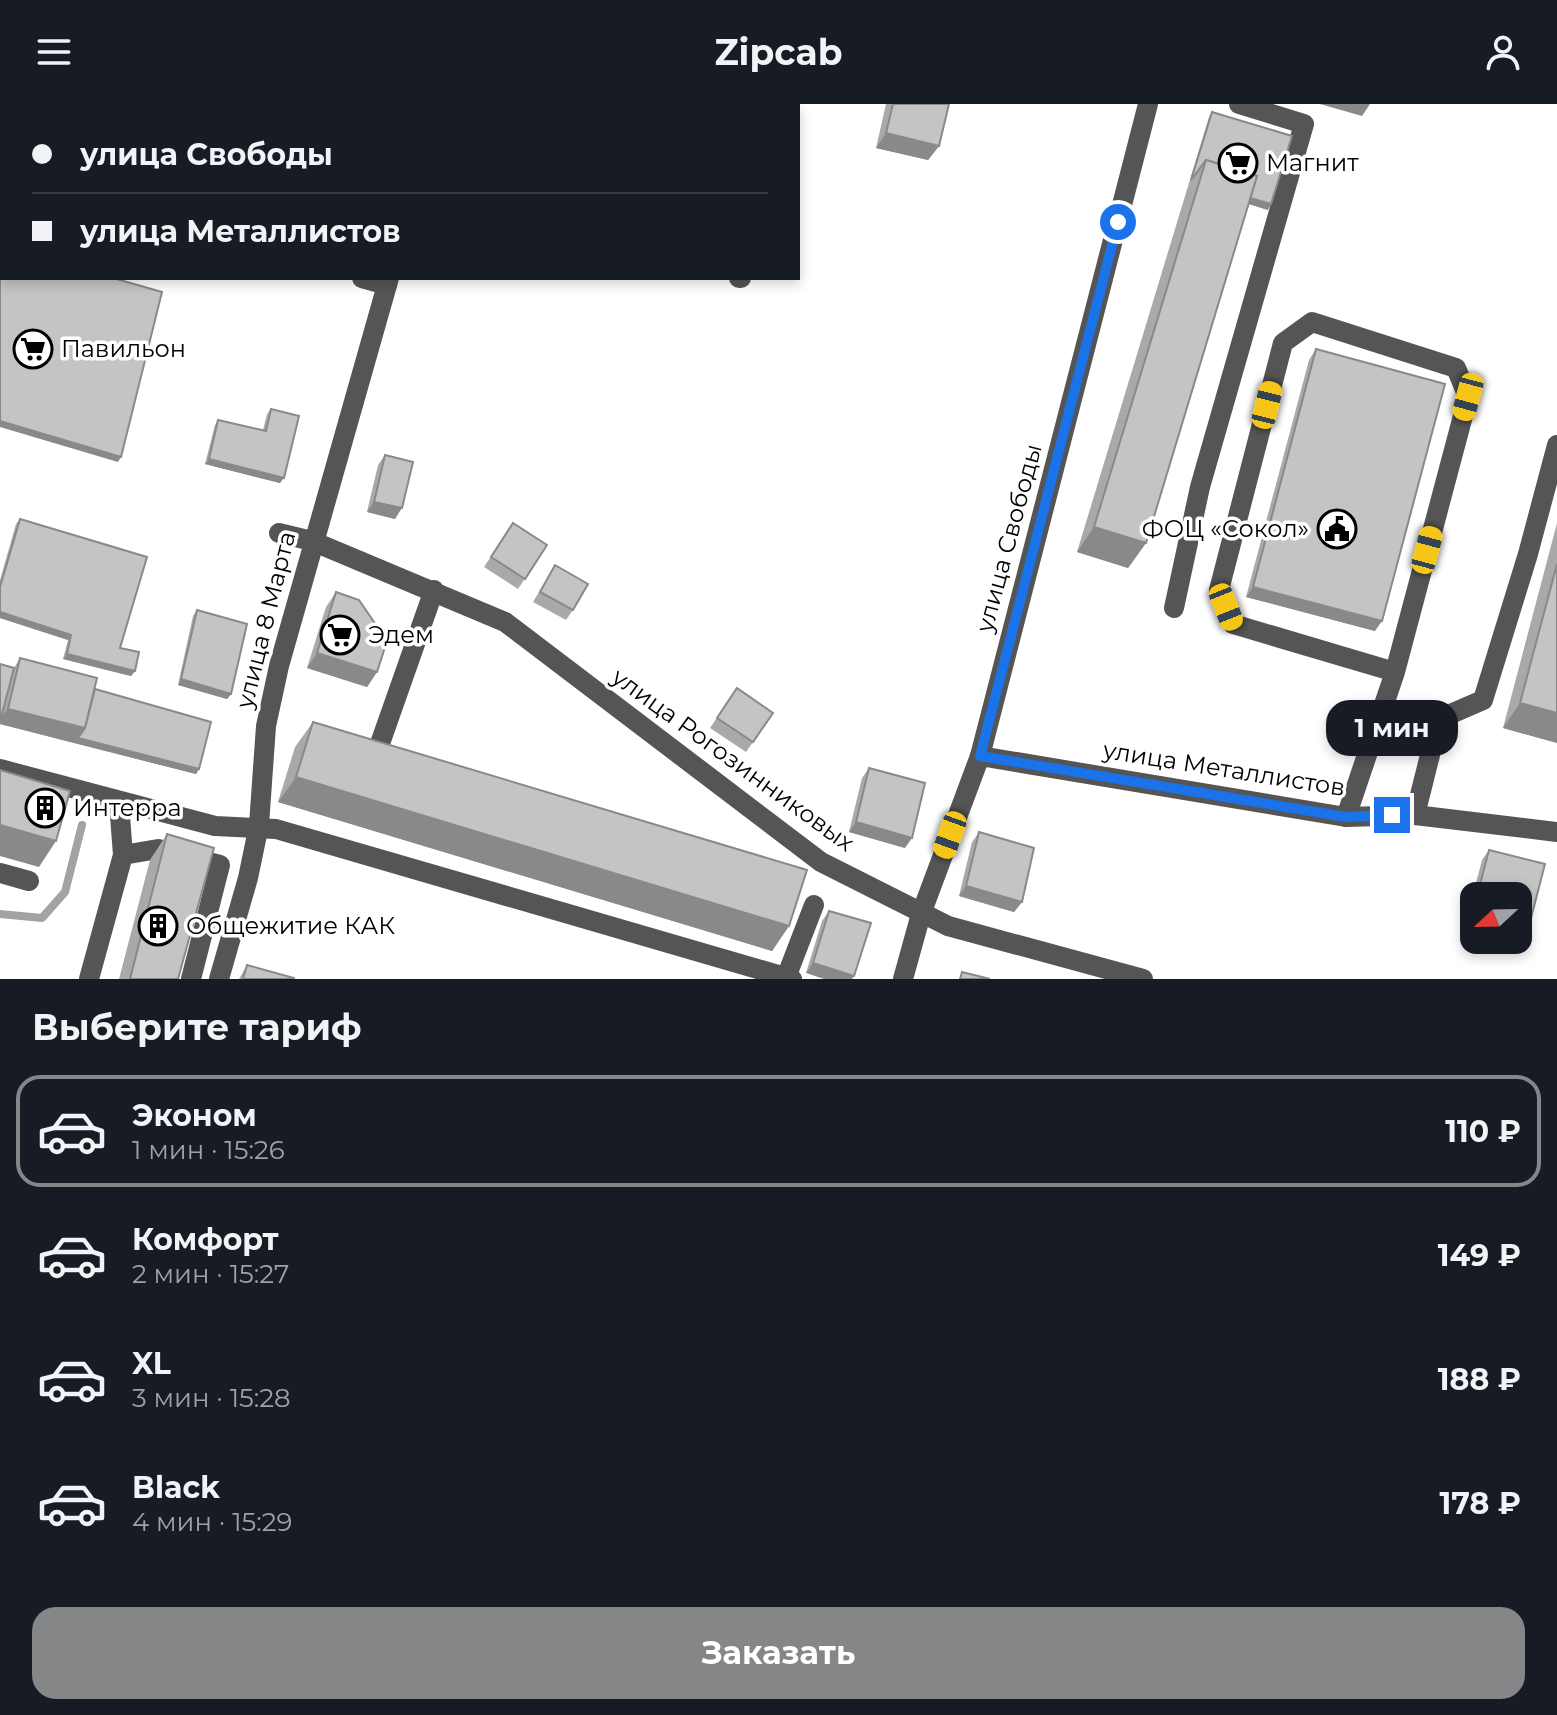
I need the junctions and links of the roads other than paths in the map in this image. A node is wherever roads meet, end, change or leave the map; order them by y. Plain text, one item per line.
1 (1148, 104) edge
2 (1239, 104) edge
3 (388, 281) edge
4 (1557, 445) edge
5 (279, 533) dead end
6 (312, 541) junction
7 (434, 590) junction
8 (1174, 608) dead end
9 (1395, 672) junction
10 (377, 752) edge
11 (980, 756) junction
12 (0, 769) edge
13 (119, 803) junction
14 (1415, 815) junction
15 (1346, 817) junction
16 (259, 825) junction
17 (1557, 832) edge
18 (123, 855) junction
19 (0, 873) edge
20 (29, 881) dead end
21 (814, 905) dead end
22 (921, 914) junction
23 (790, 977) edge
24 (89, 979) edge
25 (191, 979) edge
26 (219, 979) edge
27 (903, 979) edge
28 (1143, 979) edge

1 - 11 street, улица Свободы
2 - 8 street
3 - 6 street, улица 8 Марта
4 - 14 street
5 - 6 street, улица Рогозинниковых
6 - 7 street, улица Рогозинниковых
6 - 16 street, улица 8 Марта
7 - 10 street
7 - 22 street, улица Рогозинниковых
9 - 9 street
9 - 15 street
11 - 15 street, улица Металлистов
11 - 22 street, улица Свободы
12 - 13 street
13 - 16 street
13 - 18 street
14 - 15 street, улица Металлистов
14 - 17 street, улица Металлистов
16 - 23 street
16 - 26 street, улица 8 Марта
18 - 24 street
18 - 25 street
19 - 20 street
21 - 23 street
22 - 27 street, улица Свободы
22 - 28 street, улица Рогозинниковых

